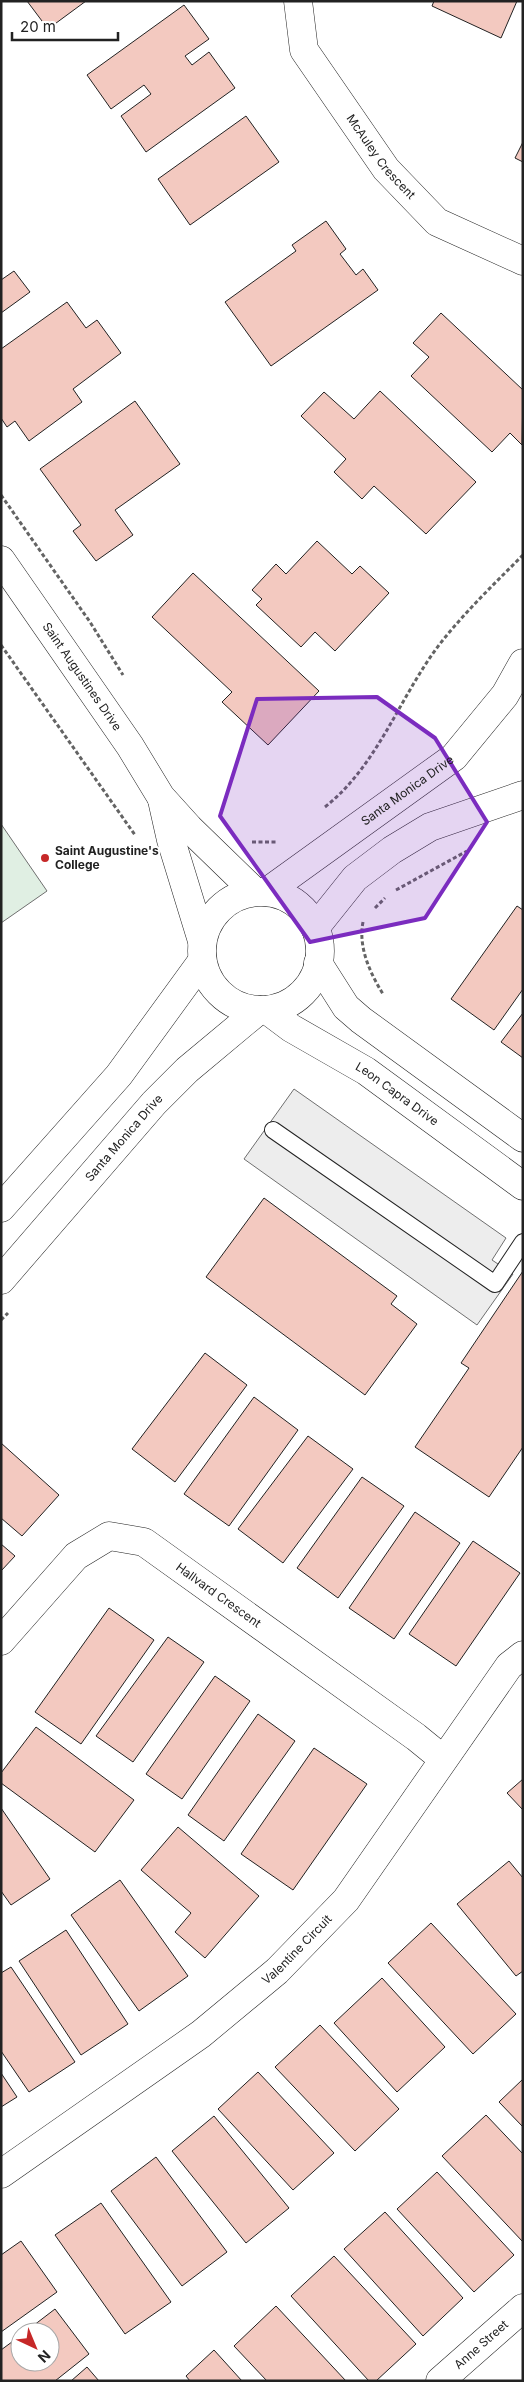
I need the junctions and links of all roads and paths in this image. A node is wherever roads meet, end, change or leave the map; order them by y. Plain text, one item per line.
1 (298, 1) edge
2 (523, 261) edge
3 (523, 555) edge
4 (1, 560) edge
5 (1, 645) edge
6 (523, 663) edge
7 (523, 795) edge
8 (161, 796) junction
9 (321, 810) dead end
10 (285, 837) dead end
11 (137, 838) dead end
12 (248, 841) dead end
13 (472, 849) dead end
14 (262, 892) junction
15 (315, 928) junction
16 (202, 951) junction
17 (318, 964) junction
18 (388, 999) dead end
19 (263, 1010) junction
20 (273, 1130) dead end
21 (523, 1138) edge
22 (523, 1186) edge
23 (1, 1208) edge
24 (523, 1242) edge
25 (1, 1280) edge
26 (14, 1305) dead end
27 (1, 1320) edge
28 (1, 1641) edge
29 (523, 1656) edge
30 (444, 1759) junction
31 (1, 2174) edge
32 (523, 2308) edge
33 (440, 2381) edge

1 - 2 street, McAuley Crescent
3 - 9 path
4 - 8 street, Saint Augustines Drive
5 - 11 path
6 - 14 street, Santa Monica Drive
7 - 15 street
8 - 14 street, Saint Augustines Drive
8 - 16 street, Saint Augustines Drive
10 - 12 path
13 - 18 path
14 - 15 street
14 - 16 street
15 - 17 street
16 - 19 street
16 - 23 street
17 - 19 street
17 - 21 street
19 - 22 street, Leon Capra Drive
19 - 25 street, Santa Monica Drive
20 - 24 lane
26 - 27 path
28 - 30 street, Hallvard Crescent
29 - 30 street, Valentine Circuit
30 - 31 street, Valentine Circuit
32 - 33 street, Anne Street

